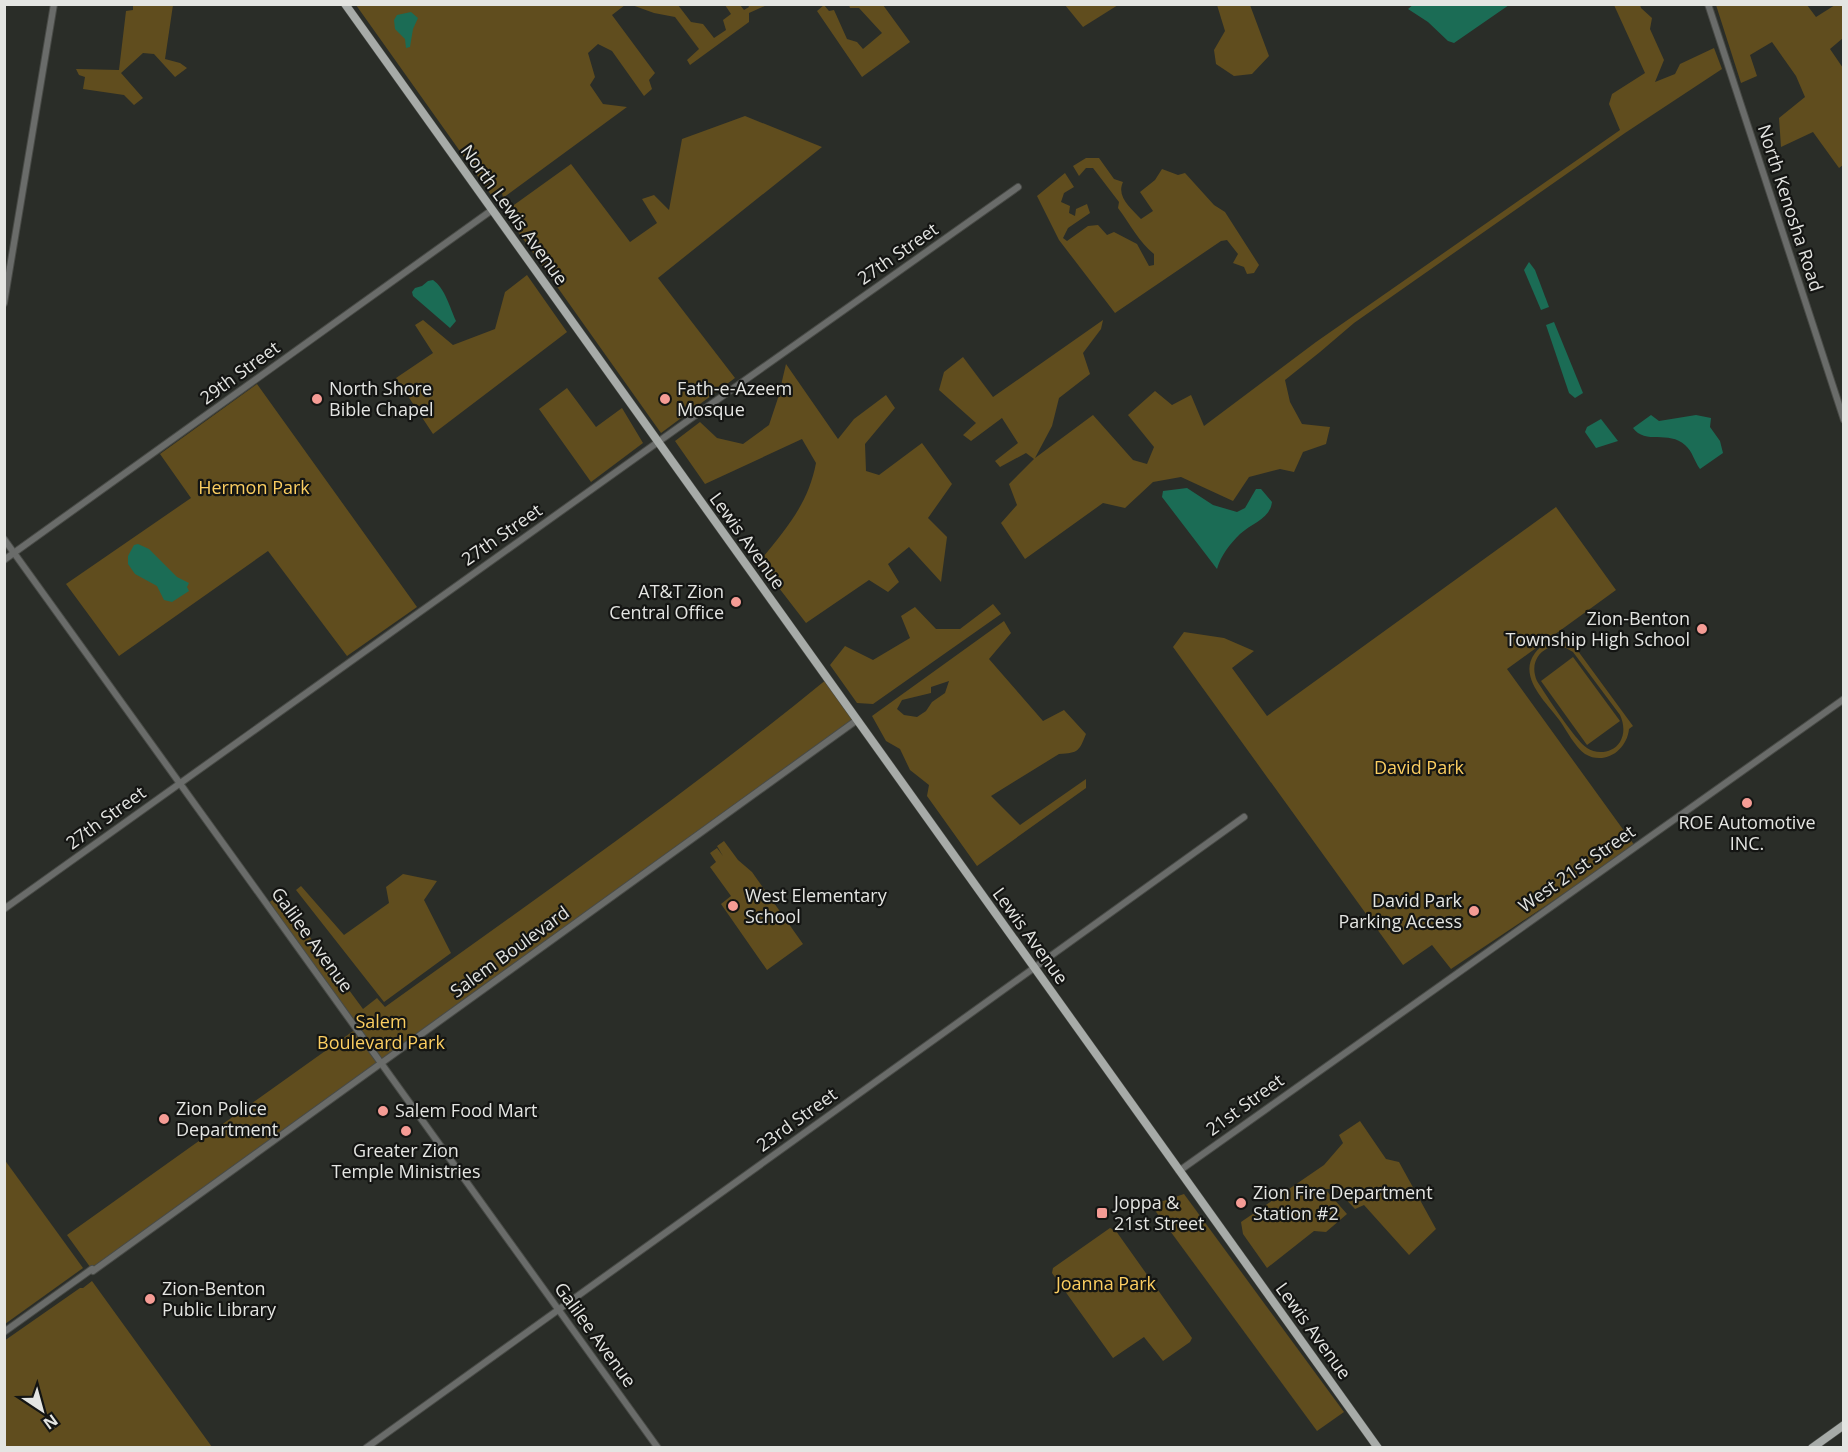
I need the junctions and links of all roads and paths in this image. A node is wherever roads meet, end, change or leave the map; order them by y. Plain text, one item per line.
1 (54, 4) edge
2 (345, 4) edge
3 (1708, 4) edge
4 (1018, 187) dead end
5 (492, 210) junction
6 (4, 303) edge
7 (1844, 420) edge
8 (658, 442) junction
9 (4, 539) edge
10 (15, 553) junction
11 (4, 560) edge
12 (1844, 699) edge
13 (857, 720) junction
14 (180, 783) junction
15 (1244, 817) dead end
16 (4, 909) edge
17 (1034, 969) junction
18 (381, 1063) junction
19 (1329, 1063) joint
20 (1179, 1171) junction
21 (558, 1310) junction
22 (4, 1332) edge
23 (1844, 1425) edge
24 (366, 1448) edge
25 (657, 1448) edge
26 (1377, 1448) edge
27 (1812, 1448) edge

1 - 6 street
2 - 5 main road, North Lewis Avenue
3 - 7 street, North Kenosha Road
4 - 8 street, 27th Street
5 - 8 main road, North Lewis Avenue
5 - 10 street, 29th Street
8 - 13 main road, Lewis Avenue
8 - 14 street, 27th Street
9 - 10 street, Galilee Avenue
10 - 11 street, 29th Street
10 - 14 street, Galilee Avenue
12 - 19 street, West 21st Street
13 - 17 main road, Lewis Avenue
13 - 18 street, Salem Boulevard
14 - 16 street, 27th Street
14 - 18 street, Galilee Avenue
15 - 17 street, 23rd Street
17 - 20 main road, Lewis Avenue
17 - 21 street, 23rd Street
18 - 21 street, Galilee Avenue
18 - 22 street, Salem Boulevard
19 - 20 street, 21st Street
20 - 26 main road, Lewis Avenue
21 - 24 street, 23rd Street
21 - 25 street, Galilee Avenue
23 - 27 main road

